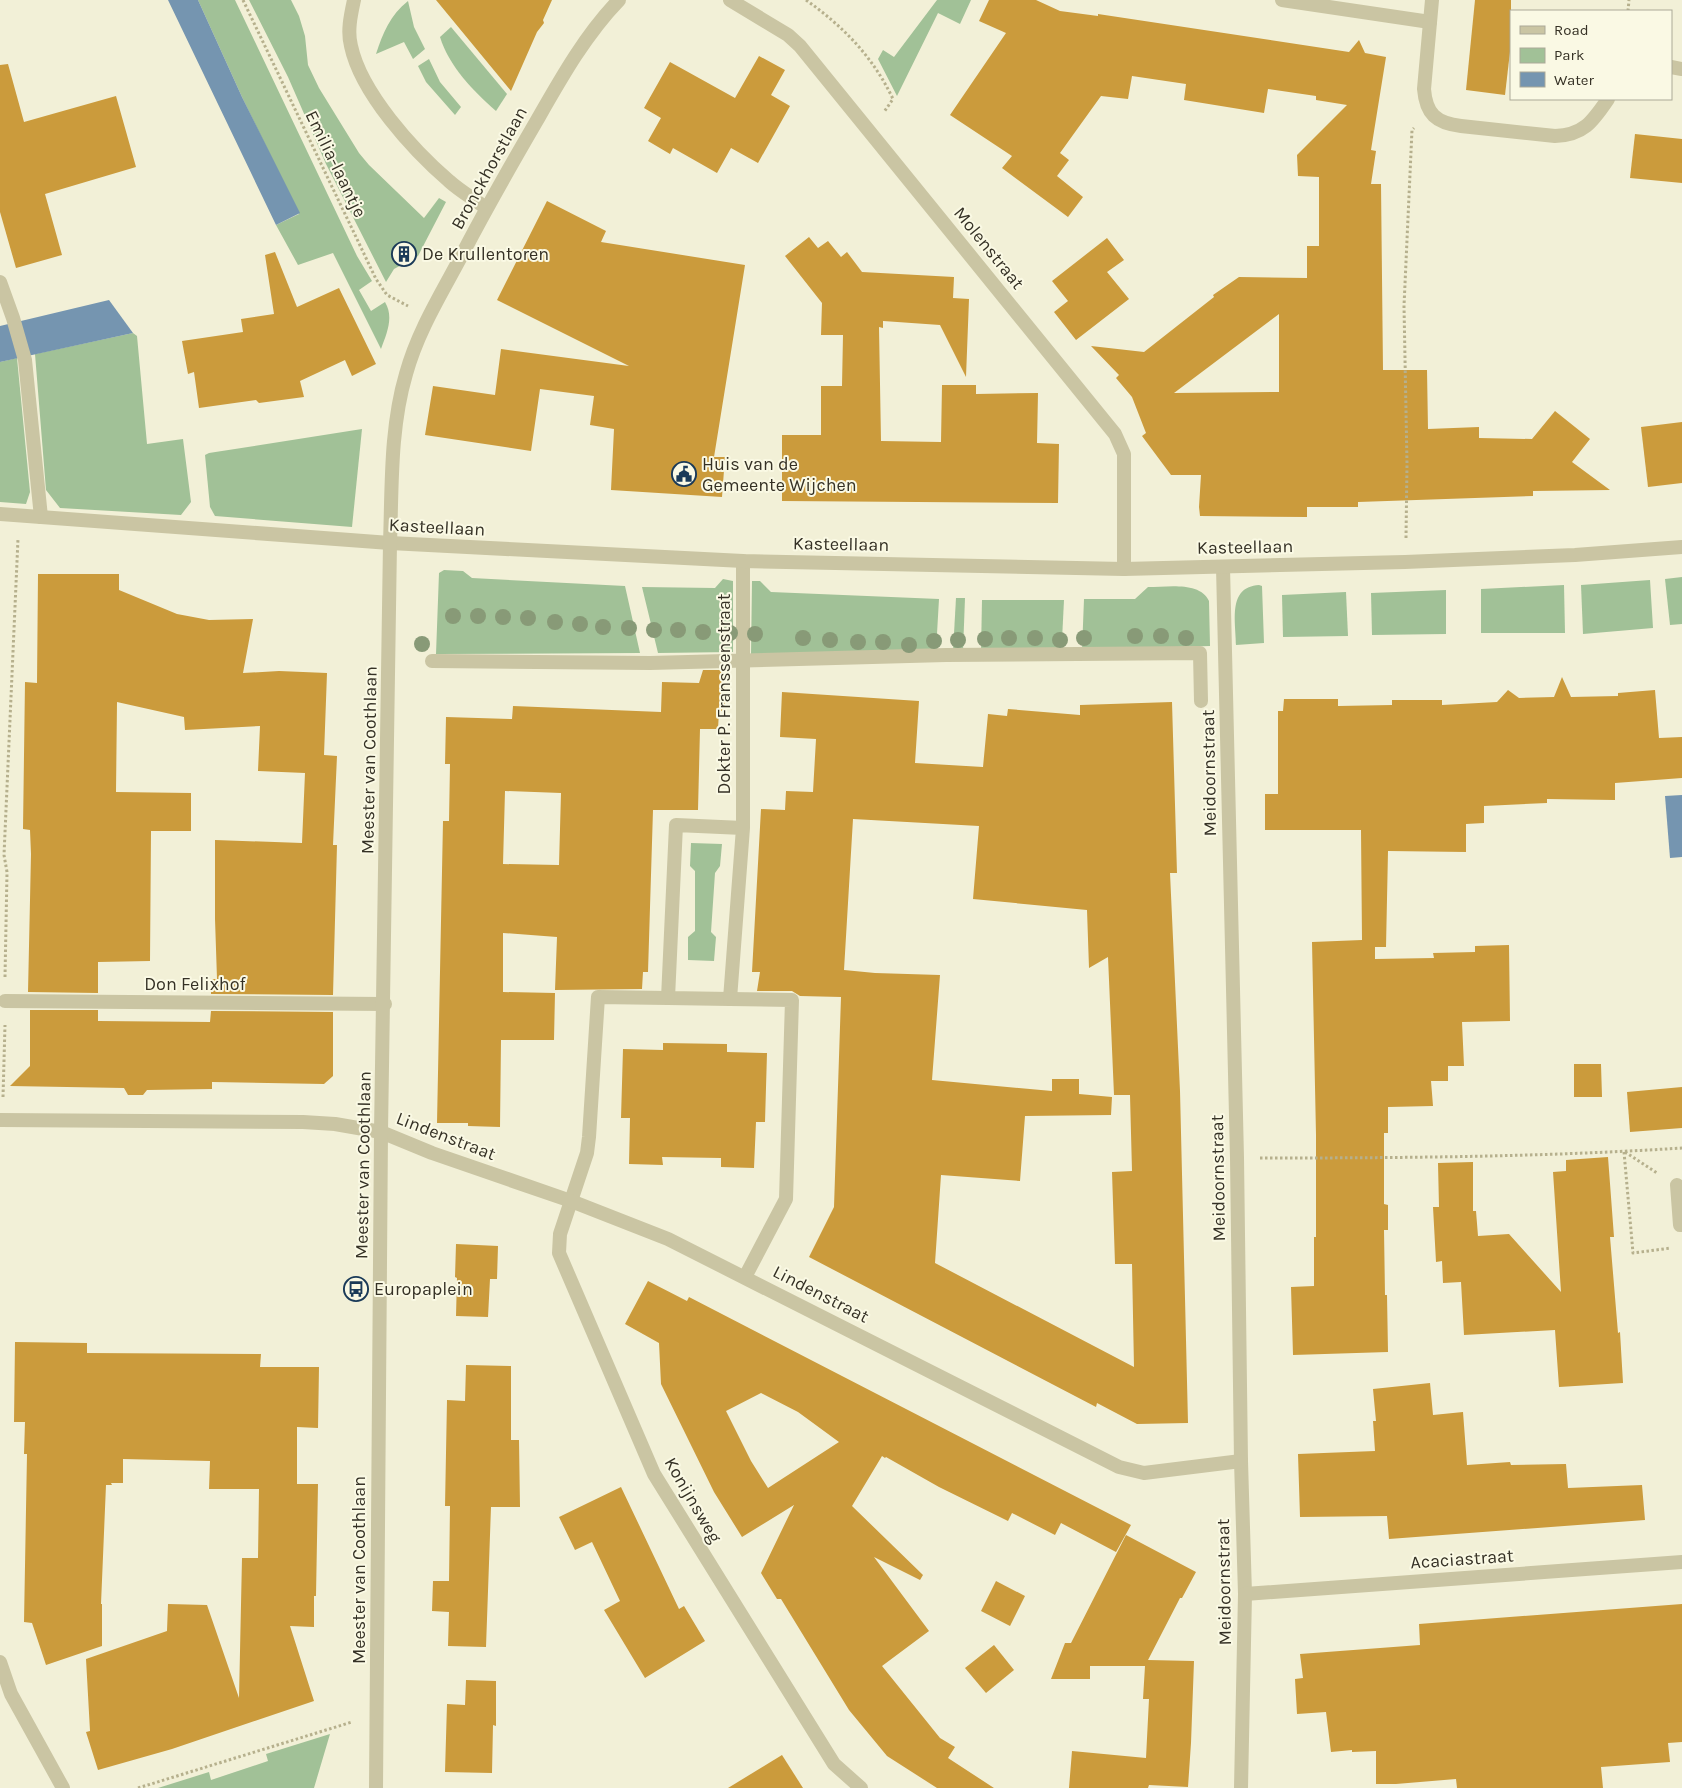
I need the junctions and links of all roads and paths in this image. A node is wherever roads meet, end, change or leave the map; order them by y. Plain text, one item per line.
1 (243, 0) edge
2 (354, 0) edge
3 (619, 0) edge
4 (730, 0) edge
5 (806, 0) edge
6 (1282, 0) edge
7 (1432, 0) edge
8 (1430, 22) junction
9 (1607, 100) edge
10 (1428, 110) junction
11 (869, 130) junction
12 (486, 208) junction
13 (0, 282) edge
14 (429, 316) junction
15 (0, 514) edge
16 (19, 515) junction
17 (41, 517) junction
18 (390, 543) junction
19 (1682, 547) edge
20 (743, 561) junction
21 (1406, 562) junction
22 (1222, 566) junction
23 (1124, 569) junction
24 (432, 661) dead end
25 (743, 661) junction
26 (1201, 702) dead end
27 (743, 828) junction
28 (668, 998) junction
29 (730, 999) junction
30 (5, 1001) junction
31 (385, 1004) junction
32 (2, 1120) edge
33 (381, 1132) junction
34 (1682, 1148) edge
35 (1624, 1152) junction
36 (1237, 1158) junction
37 (1676, 1185) joint
38 (571, 1201) junction
39 (1682, 1225) edge
40 (1678, 1247) dead end
41 (745, 1277) junction
42 (1241, 1461) junction
43 (1682, 1562) edge
44 (1245, 1594) junction
45 (0, 1662) edge
46 (376, 1715) junction
47 (63, 1788) edge
48 (138, 1788) edge
49 (376, 1788) edge
50 (861, 1788) edge
51 (1241, 1788) edge

1 - 14 path, Emilia-laantje
2 - 12 street
3 - 12 street, Bronckhorstlaan
4 - 11 street, Molenstraat
5 - 11 path
6 - 8 street
7 - 8 street
8 - 10 street
9 - 10 street
10 - 21 path
11 - 23 street, Molenstraat
12 - 14 street, Bronckhorstlaan
13 - 17 street
14 - 18 street, Bronckhorstlaan
15 - 16 street, Kasteellaan
16 - 17 street, Kasteellaan
16 - 30 path
17 - 18 street, Kasteellaan
18 - 20 street, Kasteellaan
18 - 31 street, Meester van Coothlaan
19 - 21 street, Kasteellaan
20 - 23 street, Kasteellaan
20 - 25 street, Dokter P. Franssenstraat
21 - 22 street, Kasteellaan
22 - 23 street, Kasteellaan
22 - 36 street, Meidoornstraat
24 - 25 street
25 - 26 street
25 - 27 street, Dokter P. Franssenstraat
27 - 28 street
27 - 29 street, Dokter P. Franssenstraat
28 - 29 street
28 - 38 street
29 - 41 street
30 - 31 street, Don Felixhof
30 - 32 path
31 - 33 street, Meester van Coothlaan
32 - 33 street
33 - 38 street, Lindenstraat
33 - 46 street, Meester van Coothlaan
34 - 35 path
35 - 36 path
35 - 37 path
35 - 40 path
36 - 42 street, Meidoornstraat
37 - 39 street
38 - 41 street, Lindenstraat
38 - 50 street, Konijnsweg
41 - 42 street, Lindenstraat
42 - 44 street, Meidoornstraat
43 - 44 street, Acaciastraat
44 - 51 street, Meidoornstraat
45 - 47 street
46 - 48 path
46 - 49 street, Meester van Coothlaan

